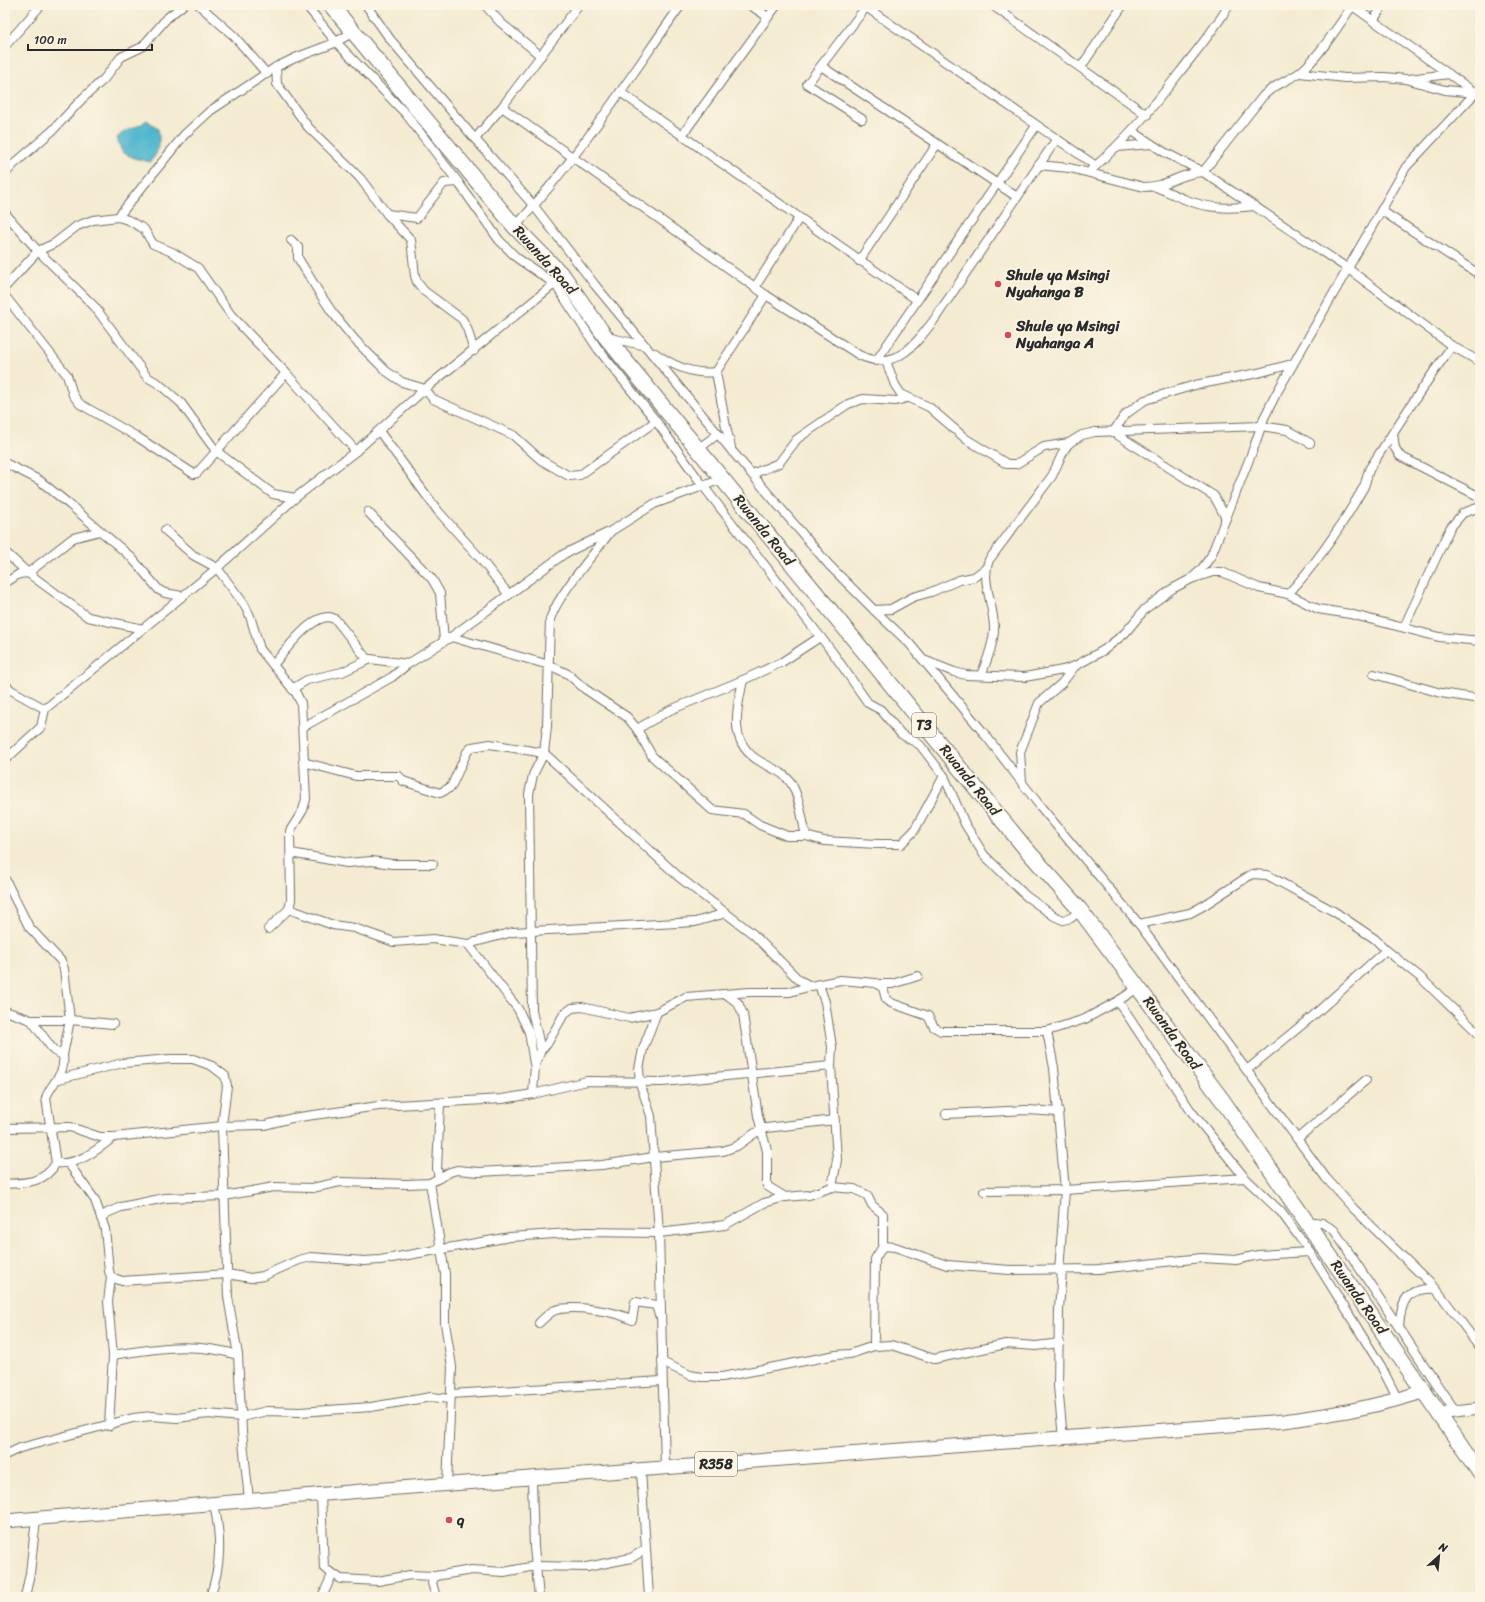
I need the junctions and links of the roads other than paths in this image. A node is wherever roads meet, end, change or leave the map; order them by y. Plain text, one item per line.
1 (41, 5) edge
2 (183, 5) edge
3 (199, 5) edge
4 (306, 5) edge
5 (331, 5) edge
6 (366, 5) edge
7 (579, 5) edge
8 (750, 5) edge
9 (777, 5) edge
10 (992, 5) edge
11 (1229, 5) edge
12 (1383, 5) edge
13 (679, 6) edge
14 (864, 6) edge
15 (1120, 6) edge
16 (1352, 6) edge
17 (489, 7) edge
18 (768, 17) junction
19 (1373, 21) junction
20 (352, 33) junction
21 (336, 42) junction
22 (5, 46) edge
23 (541, 56) junction
24 (821, 66) junction
25 (276, 67) junction
26 (1082, 67) junction
27 (1300, 73) junction
28 (267, 74) junction
29 (1449, 74) junction
30 (1406, 79) junction
31 (620, 92) junction
32 (1478, 92) edge
33 (502, 106) junction
34 (1147, 114) junction
35 (862, 120) dead end
36 (1036, 126) junction
37 (1132, 131) junction
38 (683, 134) junction
39 (475, 139) junction
40 (1056, 140) junction
41 (937, 144) junction
42 (1151, 144) junction
43 (1116, 147) junction
44 (573, 156) junction
45 (1038, 165) junction
46 (1096, 166) junction
47 (1088, 172) junction
48 (1203, 172) junction
49 (5, 174) edge
50 (458, 182) junction
51 (997, 185) junction
52 (1155, 187) junction
53 (1017, 197) junction
54 (534, 206) junction
55 (1254, 206) junction
56 (1382, 212) junction
57 (5, 213) edge
58 (387, 214) junction
59 (118, 217) junction
60 (799, 218) junction
61 (515, 227) junction
62 (291, 240) dead end
63 (38, 251) junction
64 (859, 261) junction
65 (1347, 268) junction
66 (1480, 275) edge
67 (559, 280) junction
68 (755, 286) junction
69 (5, 287) edge
70 (766, 295) junction
71 (5, 296) edge
72 (917, 300) junction
73 (605, 336) junction
74 (646, 346) junction
75 (1452, 346) junction
76 (474, 351) junction
77 (886, 361) junction
78 (876, 362) junction
79 (1480, 362) edge
80 (1292, 364) junction
81 (716, 372) junction
82 (286, 373) junction
83 (425, 389) junction
84 (907, 398) junction
85 (656, 421) junction
86 (1261, 426) junction
87 (379, 431) junction
88 (1113, 432) junction
89 (718, 434) junction
90 (1393, 434) junction
91 (1069, 443) junction
92 (1310, 443) dead end
93 (698, 449) junction
94 (216, 451) junction
95 (356, 451) junction
96 (732, 451) junction
97 (7, 464) dead end
98 (752, 474) junction
99 (722, 479) junction
100 (704, 487) junction
101 (1480, 497) edge
102 (295, 498) junction
103 (1480, 507) edge
104 (368, 512) dead end
105 (1226, 518) junction
106 (165, 530) dead end
107 (100, 531) junction
108 (611, 531) junction
109 (5, 552) edge
110 (217, 568) junction
111 (985, 570) junction
112 (28, 573) junction
113 (1191, 579) junction
114 (5, 583) edge
115 (1288, 594) junction
116 (509, 595) junction
117 (182, 596) junction
118 (874, 610) junction
119 (1404, 627) junction
120 (143, 629) junction
121 (820, 638) junction
122 (448, 639) junction
123 (1480, 640) edge
124 (367, 659) junction
125 (923, 660) junction
126 (408, 664) junction
127 (273, 665) junction
128 (549, 665) junction
129 (1075, 666) junction
130 (1374, 674) dead end
131 (981, 675) junction
132 (743, 680) junction
133 (5, 684) edge
134 (292, 689) junction
135 (1480, 699) edge
136 (45, 709) junction
137 (303, 726) junction
138 (637, 729) junction
139 (544, 753) junction
140 (5, 760) edge
141 (303, 762) junction
142 (944, 776) junction
143 (1023, 784) junction
144 (806, 836) junction
145 (291, 853) junction
146 (433, 864) dead end
147 (5, 879) edge
148 (289, 909) junction
149 (1080, 910) junction
150 (726, 913) junction
151 (1139, 924) junction
152 (268, 929) dead end
153 (530, 931) junction
154 (468, 944) junction
155 (1386, 950) junction
156 (918, 976) dead end
157 (880, 984) junction
158 (815, 986) junction
159 (1139, 987) junction
160 (726, 994) junction
161 (1118, 1001) junction
162 (5, 1011) edge
163 (658, 1012) junction
164 (31, 1020) junction
165 (70, 1020) junction
166 (113, 1024) dead end
167 (1047, 1031) junction
168 (1480, 1035) edge
169 (541, 1050) junction
170 (63, 1055) junction
171 (535, 1066) junction
172 (831, 1066) junction
173 (1248, 1069) junction
174 (753, 1073) junction
175 (59, 1079) junction
176 (1366, 1080) dead end
177 (640, 1083) junction
178 (533, 1094) junction
179 (440, 1104) junction
180 (1059, 1112) junction
181 (946, 1114) dead end
182 (835, 1120) junction
183 (222, 1126) junction
184 (5, 1128) edge
185 (50, 1128) junction
186 (761, 1130) junction
187 (114, 1138) junction
188 (1297, 1139) junction
189 (654, 1157) junction
190 (56, 1163) junction
191 (69, 1164) junction
192 (439, 1178) junction
193 (1245, 1178) junction
194 (430, 1183) junction
195 (5, 1184) edge
196 (832, 1187) junction
197 (1065, 1190) junction
198 (984, 1191) dead end
199 (224, 1196) junction
200 (785, 1197) junction
201 (101, 1218) junction
202 (1307, 1221) junction
203 (660, 1233) junction
204 (883, 1246) junction
205 (441, 1249) junction
206 (1310, 1252) junction
207 (1061, 1271) junction
208 (227, 1274) junction
209 (111, 1277) junction
210 (1436, 1289) junction
211 (539, 1323) dead end
212 (661, 1323) junction
213 (1399, 1327) junction
214 (1060, 1343) junction
215 (874, 1346) junction
216 (1480, 1347) edge
217 (113, 1355) junction
218 (238, 1355) junction
219 (662, 1362) junction
220 (662, 1381) junction
221 (1425, 1391) junction
222 (451, 1396) junction
223 (1398, 1400) junction
224 (1480, 1408) edge
225 (1454, 1410) junction
226 (1439, 1413) junction
227 (241, 1417) junction
228 (109, 1426) junction
229 (1063, 1438) junction
230 (5, 1455) edge
231 (665, 1468) junction
232 (641, 1470) junction
233 (1480, 1473) edge
234 (532, 1480) junction
235 (447, 1485) junction
236 (321, 1496) junction
237 (249, 1500) junction
238 (214, 1503) junction
239 (36, 1519) junction
240 (5, 1521) edge
241 (646, 1549) junction
242 (536, 1566) junction
243 (332, 1575) junction
244 (434, 1579) junction
245 (24, 1597) edge
246 (210, 1597) edge
247 (322, 1597) edge
248 (436, 1597) edge
249 (539, 1597) edge
250 (649, 1597) edge

1 - 22 street
2 - 49 street
3 - 28 street
4 - 21 street
5 - 20 highway, Rwanda Road / T3
6 - 39 street
7 - 23 street
8 - 18 street
9 - 18 street
10 - 26 street
11 - 34 street
12 - 19 street
13 - 31 street
14 - 24 street
14 - 36 street
15 - 26 street
16 - 19 street
16 - 27 street
17 - 23 street
18 - 38 street
19 - 29 street
20 - 21 street
20 - 61 highway, Rwanda Road / T3
21 - 25 street
21 - 50 street
23 - 33 street
24 - 35 street
24 - 41 street
25 - 28 street
25 - 58 street
26 - 34 street
27 - 30 street
27 - 48 street
28 - 59 street
29 - 30 street
29 - 32 street
30 - 32 street
31 - 38 street
31 - 44 street
32 - 56 street
33 - 39 street
33 - 44 street
34 - 37 street
36 - 40 street
36 - 51 street
37 - 42 street
37 - 43 street
38 - 60 street
39 - 54 street
40 - 45 street
40 - 46 street
41 - 51 street
41 - 64 street
42 - 43 street
42 - 48 street
43 - 46 street
44 - 54 street
44 - 68 street
45 - 47 street
45 - 53 street
46 - 47 street
47 - 52 street
48 - 52 street
48 - 55 street
50 - 58 street
50 - 67 street
51 - 53 street
51 - 72 street
52 - 55 street
53 - 77 street
54 - 61 street
54 - 74 street
55 - 65 street
56 - 65 street
56 - 66 street
57 - 63 street
58 - 76 street
59 - 63 street
59 - 82 street
60 - 64 street
60 - 68 street
61 - 67 highway, Rwanda Road / T3
62 - 83 street
63 - 69 street
63 - 94 street
64 - 72 street
65 - 75 street
65 - 80 street
67 - 73 highway, Rwanda Road / T3
67 - 76 street
67 - 85 street
68 - 70 street
70 - 78 street
70 - 81 street
71 - 94 street
72 - 78 street
73 - 74 street
73 - 93 highway, Rwanda Road / T3
74 - 81 street
74 - 89 street
75 - 79 street
75 - 90 street
76 - 83 street
77 - 78 street
77 - 84 street
80 - 86 street
80 - 88 street
81 - 96 street
82 - 94 street
82 - 95 street
83 - 85 street
83 - 87 street
84 - 91 street
84 - 98 street
85 - 100 street
86 - 88 street
86 - 92 street
86 - 105 street
87 - 95 street
87 - 116 street
88 - 91 street
88 - 105 street
89 - 93 street
89 - 96 street
90 - 101 street
90 - 115 street
91 - 111 street
93 - 99 highway, Rwanda Road / T3
94 - 102 street
95 - 102 street
96 - 98 street
97 - 107 street
98 - 118 street
99 - 100 street
99 - 149 highway, Rwanda Road / T3
100 - 108 street
100 - 121 street
102 - 110 street
103 - 119 street
104 - 122 street
105 - 113 street
106 - 110 street
107 - 112 street
107 - 117 street
108 - 116 street
108 - 128 street
109 - 112 street
110 - 117 street
110 - 127 street
111 - 118 street
111 - 131 street
112 - 114 street
112 - 120 street
113 - 115 street
113 - 129 street
115 - 119 street
116 - 122 street
117 - 120 street
118 - 125 street
119 - 123 street
120 - 136 street
121 - 132 street
121 - 142 street
122 - 126 street
122 - 128 street
124 - 126 street
124 - 127 street
124 - 134 street
125 - 131 street
125 - 143 street
126 - 137 street
127 - 134 street
128 - 138 street
128 - 139 street
129 - 131 street
129 - 143 street
130 - 135 street
132 - 138 street
132 - 144 street
133 - 136 street
134 - 137 street
136 - 140 street
137 - 141 street
138 - 144 street
139 - 141 street
139 - 150 street
139 - 153 street
141 - 145 street
142 - 144 street
142 - 149 street
143 - 151 street
145 - 146 street
145 - 148 street
147 - 165 street
148 - 152 street
148 - 154 street
149 - 159 highway, Rwanda Road / T3
150 - 153 street
150 - 158 street
151 - 155 street
151 - 173 street
153 - 154 street
153 - 169 street
154 - 171 street
155 - 168 street
155 - 173 street
156 - 157 street
157 - 158 street
157 - 167 street
158 - 160 street
158 - 172 street
159 - 161 street
159 - 202 highway, Rwanda Road / T3
160 - 163 street
160 - 174 street
161 - 167 street
161 - 193 street
162 - 164 street
163 - 169 street
163 - 177 street
164 - 165 street
164 - 170 street
165 - 166 street
165 - 170 street
167 - 180 street
169 - 171 street
170 - 175 street
171 - 178 street
172 - 174 street
172 - 182 street
173 - 188 street
174 - 177 street
174 - 186 street
175 - 183 street
175 - 185 street
176 - 188 street
177 - 178 street
177 - 189 street
178 - 179 street
179 - 183 street
179 - 192 street
180 - 181 street
180 - 197 street
182 - 186 street
182 - 196 street
183 - 187 street
183 - 199 street
184 - 185 street
185 - 187 street
185 - 190 street
186 - 189 street
186 - 200 street
187 - 191 street
188 - 210 street
189 - 192 street
189 - 203 street
190 - 191 street
190 - 195 street
191 - 201 street
192 - 194 street
193 - 197 street
193 - 206 street
194 - 199 street
194 - 205 street
196 - 200 street
196 - 204 street
197 - 198 street
197 - 207 street
199 - 201 street
199 - 208 street
200 - 203 street
201 - 209 street
202 - 213 street
202 - 221 highway, Rwanda Road / T3
203 - 205 street
203 - 212 street
204 - 207 street
204 - 215 street
205 - 208 street
205 - 222 street
206 - 207 street
206 - 223 street
207 - 214 street
208 - 209 street
208 - 218 street
209 - 217 street
210 - 213 street
210 - 216 street
211 - 212 street
212 - 219 street
213 - 225 street
214 - 215 street
214 - 229 street
215 - 219 street
217 - 218 street
217 - 228 street
218 - 227 street
219 - 220 street
220 - 222 street
220 - 231 street
221 - 223 main road, R358
221 - 226 highway, Rwanda Road / T3
222 - 227 street
222 - 235 street
223 - 229 main road, R358
224 - 225 street
225 - 226 street
226 - 233 highway, Rwanda Road / T3
227 - 228 street
227 - 237 street
228 - 230 street
229 - 231 main road, R358
231 - 232 main road, R358
232 - 234 main road, R358
232 - 241 street
234 - 235 main road, R358
234 - 242 street
235 - 236 main road, R358
236 - 237 main road, R358
236 - 243 street
237 - 238 main road, R358
238 - 239 main road, R358
238 - 246 street
239 - 240 main road, R358
239 - 245 street
241 - 242 street
241 - 250 street
242 - 244 street
242 - 249 street
243 - 244 street
243 - 247 street
244 - 248 street

